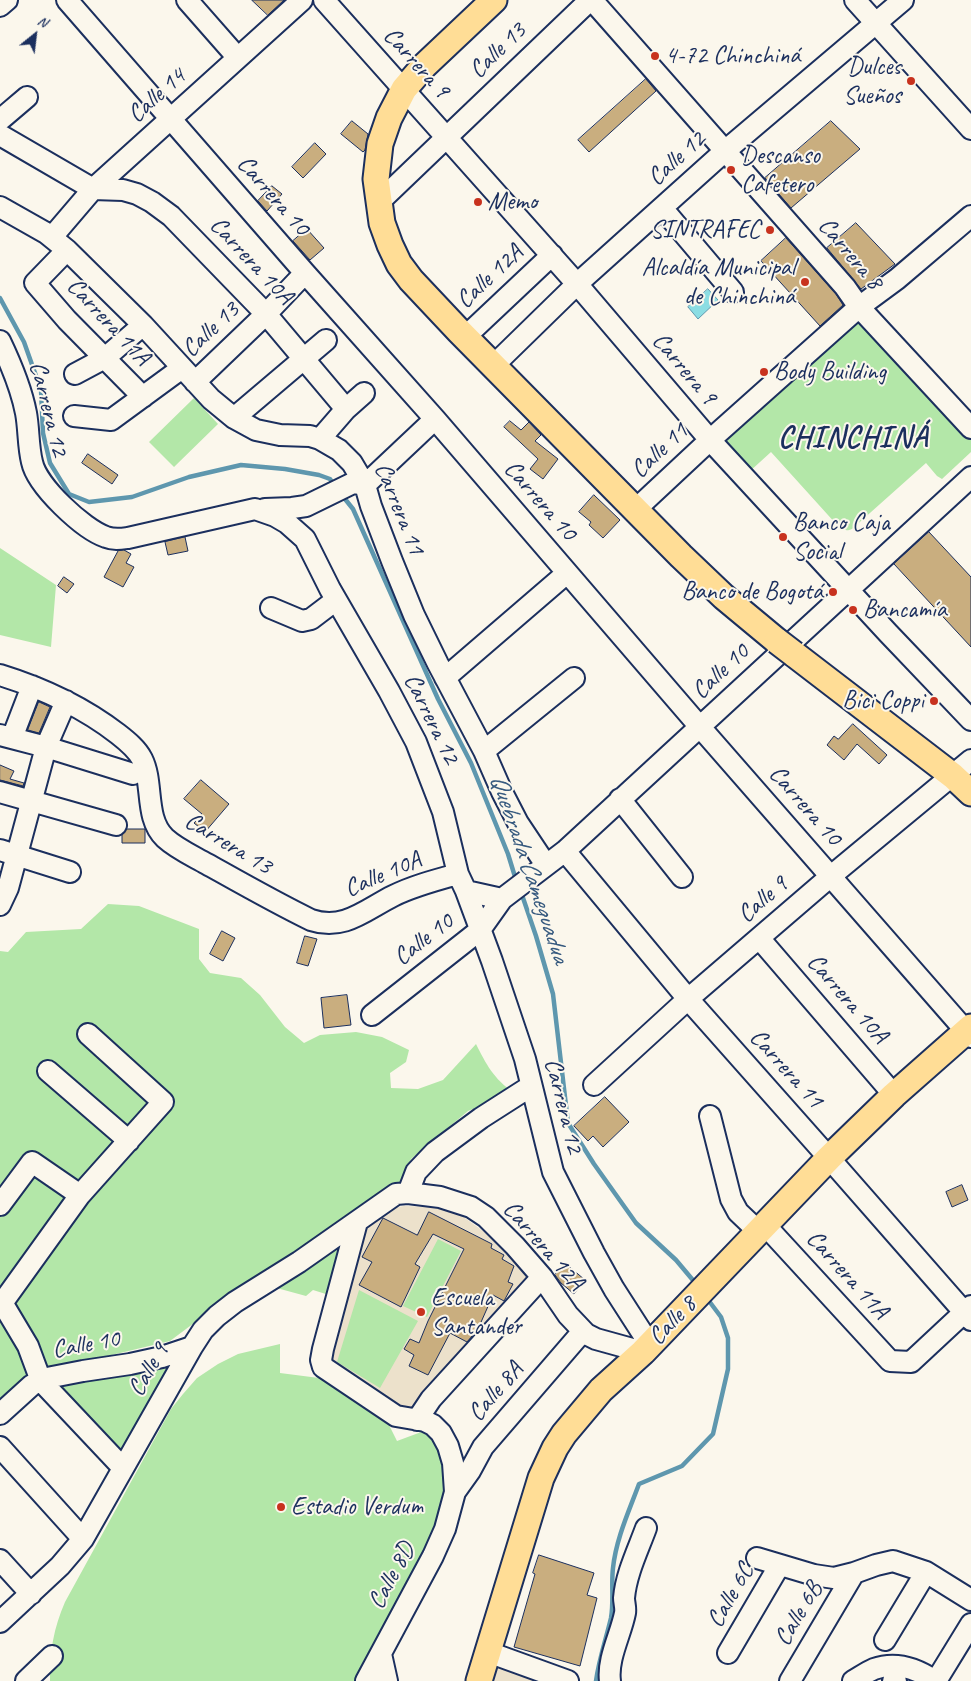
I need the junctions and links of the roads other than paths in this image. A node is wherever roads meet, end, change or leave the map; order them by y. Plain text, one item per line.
1 (7, 0) edge
2 (67, 0) edge
3 (187, 0) edge
4 (302, 0) edge
5 (324, 0) edge
6 (494, 0) edge
7 (591, 0) edge
8 (855, 0) edge
9 (903, 0) edge
10 (0, 6) edge
11 (876, 24) junction
12 (238, 58) junction
13 (404, 89) junction
14 (27, 97) dead end
15 (171, 119) junction
16 (0, 120) edge
17 (971, 130) edge
18 (0, 135) edge
19 (447, 136) junction
20 (725, 151) junction
21 (93, 189) junction
22 (378, 203) junction
23 (0, 207) edge
24 (662, 208) junction
25 (971, 216) edge
26 (52, 237) junction
27 (68, 250) junction
28 (552, 255) junction
29 (305, 273) junction
30 (577, 284) junction
31 (733, 292) dead end
32 (859, 307) junction
33 (266, 314) junction
34 (143, 326) junction
35 (465, 337) junction
36 (326, 340) dead end
37 (0, 341) edge
38 (105, 358) junction
39 (304, 358) junction
40 (493, 366) junction
41 (75, 374) dead end
42 (189, 375) junction
43 (364, 393) dead end
44 (143, 397) junction
45 (346, 409) junction
46 (74, 416) dead end
47 (234, 418) junction
48 (435, 420) junction
49 (971, 428) edge
50 (320, 439) junction
51 (710, 440) junction
52 (971, 477) edge
53 (359, 484) junction
54 (255, 509) junction
55 (635, 510) junction
56 (567, 573) junction
57 (849, 591) junction
58 (336, 600) junction
59 (271, 608) dead end
60 (0, 675) edge
61 (445, 678) junction
62 (574, 678) dead end
63 (32, 686) junction
64 (66, 701) junction
65 (971, 720) edge
66 (700, 727) junction
67 (6, 737) edge
68 (46, 748) junction
69 (484, 751) junction
70 (971, 760) edge
71 (134, 774) dead end
72 (953, 776) junction
73 (0, 792) edge
74 (971, 793) edge
75 (620, 799) junction
76 (32, 802) junction
77 (116, 825) dead end
78 (564, 851) junction
79 (8, 853) edge
80 (70, 872) dead end
81 (538, 872) junction
82 (831, 876) junction
83 (682, 877) dead end
84 (462, 883) junction
85 (507, 895) junction
86 (0, 905) edge
87 (329, 924) joint
88 (480, 930) junction
89 (760, 938) junction
90 (688, 1000) junction
91 (372, 1015) dead end
92 (969, 1032) edge
93 (88, 1034) dead end
94 (48, 1071) dead end
95 (594, 1084) dead end
96 (530, 1086) junction
97 (894, 1095) junction
98 (710, 1116) dead end
99 (129, 1141) junction
100 (830, 1158) junction
101 (402, 1194) junction
102 (80, 1195) junction
103 (0, 1205) edge
104 (357, 1222) junction
105 (762, 1228) junction
106 (542, 1277) junction
107 (1, 1301) edge
108 (969, 1313) edge
109 (583, 1331) junction
110 (192, 1347) junction
111 (646, 1348) junction
112 (41, 1380) junction
113 (0, 1414) edge
114 (417, 1420) junction
115 (0, 1447) edge
116 (123, 1468) junction
117 (455, 1492) junction
118 (646, 1528) dead end
119 (83, 1539) junction
120 (758, 1558) dead end
121 (0, 1560) edge
122 (780, 1566) junction
123 (926, 1572) junction
124 (854, 1573) junction
125 (31, 1594) junction
126 (971, 1600) edge
127 (0, 1622) edge
128 (971, 1624) edge
129 (885, 1640) dead end
130 (488, 1652) junction
131 (728, 1653) dead end
132 (381, 1654) junction
133 (52, 1656) dead end
134 (26, 1681) edge
135 (366, 1681) edge
136 (386, 1681) edge
137 (479, 1681) edge
138 (568, 1681) edge
139 (610, 1681) edge
140 (790, 1681) edge
141 (853, 1681) edge
142 (935, 1681) edge

1 - 10 street
2 - 15 street, Carrera 10
3 - 12 street
4 - 12 street, Calle 14
5 - 13 street, Carrera 9
6 - 13 main road
7 - 19 street, Calle 13
7 - 20 street, Carrera 8
8 - 11 street
9 - 11 street, Calle 12
11 - 17 street
11 - 20 street, Calle 12
12 - 15 street, Calle 14
13 - 19 street, Carrera 9
13 - 22 main road
14 - 16 street
15 - 21 street, Calle 14
15 - 29 street, Carrera 10
18 - 21 street
19 - 22 street, Calle 13
19 - 28 street, Carrera 9
20 - 24 street, Calle 12
20 - 32 street, Carrera 8
21 - 26 street, Calle 14
21 - 33 street, Carrera 10A
22 - 35 main road
23 - 26 street, Carrera 11
24 - 30 street, Calle 12
24 - 31 street
25 - 32 street, Calle 11
26 - 27 street, Carrera 11
27 - 34 street, Carrera 11
27 - 38 street, Carrera 11A
28 - 30 street, Carrera 9
28 - 35 street, Calle 12A
29 - 33 street, Calle 13
29 - 48 street, Carrera 10
30 - 40 street, Calle 12
30 - 51 street, Carrera 9
32 - 49 street, Carrera 8
32 - 51 street, Calle 11
33 - 39 street, Carrera 10A
33 - 42 street, Calle 13
34 - 38 street
34 - 42 street, Carrera 11
35 - 40 main road
36 - 39 street
37 - 54 street, Carrera 12
38 - 41 street
38 - 44 street, Carrera 11A
39 - 45 street, Carrera 10A
39 - 47 street
40 - 55 main road
42 - 44 street, Calle 13
42 - 47 street, Carrera 11
43 - 45 street
44 - 46 street, Calle 13
45 - 50 street
47 - 50 street, Carrera 11
48 - 53 street
48 - 56 street, Carrera 10
50 - 53 street, Carrera 11
51 - 55 street, Calle 11
51 - 57 street, Carrera 9
52 - 57 street, Calle 10
53 - 54 street
53 - 61 street, Carrera 11
54 - 58 street, Carrera 12
55 - 72 main road
56 - 61 street
56 - 66 street, Carrera 10
57 - 65 street, Carrera 9
57 - 66 street, Calle 10
58 - 59 street
58 - 84 street, Carrera 12
60 - 63 street, Carrera 13
61 - 69 street, Carrera 11
62 - 69 street
63 - 64 street, Carrera 13
63 - 67 street
64 - 68 street
64 - 87 street, Carrera 13
66 - 75 street, Calle 10
66 - 82 street, Carrera 10
67 - 68 street
68 - 71 street
68 - 76 street
69 - 81 street, Carrera 11
70 - 72 street, Calle 9
72 - 74 main road
72 - 82 street, Calle 9
73 - 76 street
75 - 78 street, Calle 10
75 - 83 street
76 - 77 street
76 - 79 street
78 - 81 street, Calle 10
78 - 90 street, Carrera 11
79 - 80 street
79 - 86 street
81 - 85 street, Calle 10
82 - 89 street, Calle 9
82 - 92 street, Carrera 10
84 - 85 street, Calle 10
84 - 87 street, Calle 10A
84 - 88 street, Carrera 12
85 - 88 street, Calle 10
88 - 91 street, Calle 10
88 - 96 street, Carrera 12
89 - 90 street, Calle 9
89 - 97 street, Carrera 10A
90 - 95 street, Calle 9
90 - 100 street, Carrera 11
92 - 97 main road, Calle 8
93 - 99 street
94 - 99 street
96 - 101 street
96 - 111 street, Carrera 12
97 - 100 main road, Calle 8
98 - 105 street, Carrera 11A
99 - 102 street
100 - 105 main road, Calle 8
100 - 108 street, Carrera 11
101 - 104 street, Calle 9
101 - 106 street, Carrera 12A
102 - 103 street
102 - 107 street
104 - 110 street, Calle 9
104 - 114 street
105 - 108 street, Carrera 11A
105 - 111 main road, Calle 8
106 - 109 street, Carrera 12A
106 - 114 street
107 - 112 street
109 - 111 street, Carrera 12A
109 - 117 street, Calle 8A
110 - 112 street, Calle 10
110 - 116 street, Calle 9
111 - 130 main road, Calle 8
112 - 113 street, Calle 10
112 - 116 street
114 - 117 street
115 - 119 street
116 - 119 street, Calle 9
117 - 132 street, Calle 8D
118 - 139 street
119 - 125 street, Calle 9
120 - 122 street
121 - 125 street
122 - 124 street
122 - 131 street, Calle 6C
123 - 124 street
123 - 126 street
123 - 129 street
124 - 140 street, Calle 6B
125 - 127 street, Calle 9
128 - 142 street
130 - 137 main road, Calle 8
130 - 138 street
132 - 135 street, Calle 8D
132 - 136 street
133 - 134 street
141 - 142 street

